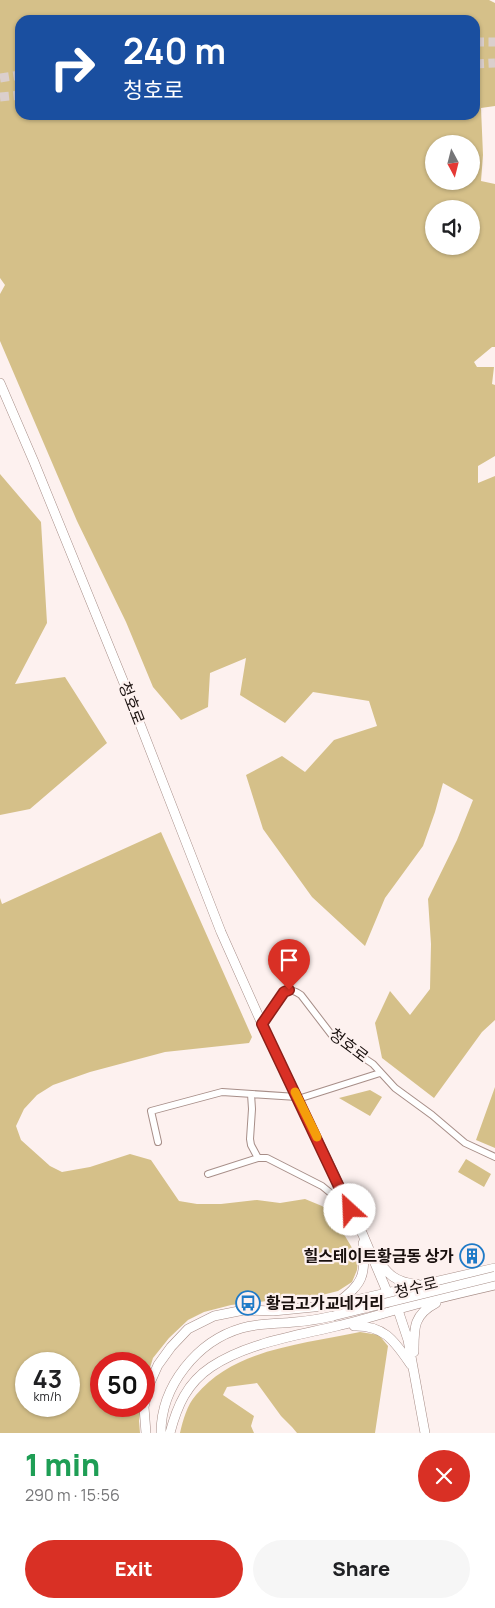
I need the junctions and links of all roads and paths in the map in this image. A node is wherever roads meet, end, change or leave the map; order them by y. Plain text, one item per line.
1 (0, 383) edge
2 (262, 1024) junction
3 (380, 1073) junction
4 (251, 1094) junction
5 (298, 1098) junction
6 (158, 1142) dead end
7 (495, 1157) edge
8 (258, 1158) junction
9 (208, 1174) dead end
10 (350, 1210) junction
11 (363, 1235) junction
12 (495, 1268) edge
13 (495, 1276) edge
14 (445, 1280) junction
15 (495, 1285) edge
16 (388, 1294) junction
17 (450, 1296) junction
18 (355, 1301) junction
19 (334, 1306) junction
20 (398, 1310) junction
21 (356, 1321) junction
22 (338, 1326) junction
23 (414, 1370) junction
24 (146, 1433) edge
25 (161, 1433) edge
26 (170, 1433) edge
27 (425, 1433) edge

1 - 2 main road, 청호로
2 - 3 street, 청호로
2 - 5 main road, 청호로
3 - 5 street, 청호로
3 - 7 street
4 - 5 street
4 - 6 street
4 - 8 street
5 - 10 main road, 청호로
8 - 9 street
8 - 10 street, 청호로
10 - 11 main road, 청호로
11 - 14 main road
11 - 16 main road, 청호로
11 - 19 main road
12 - 14 main road, 청수로
13 - 25 main road, 청수로, bridge
14 - 16 main road, 청수로
14 - 17 main road
15 - 17 main road, 청수로
16 - 18 main road, 청수로
16 - 20 main road, 청호로
17 - 20 main road, 청수로
17 - 23 main road
18 - 19 main road, 청수로
18 - 21 main road
19 - 24 main road, 청수로
20 - 21 main road, 청수로
20 - 23 main road, 청호로
21 - 22 main road, 청수로
22 - 23 main road
22 - 26 main road, 청수로
23 - 27 main road, 청호로

